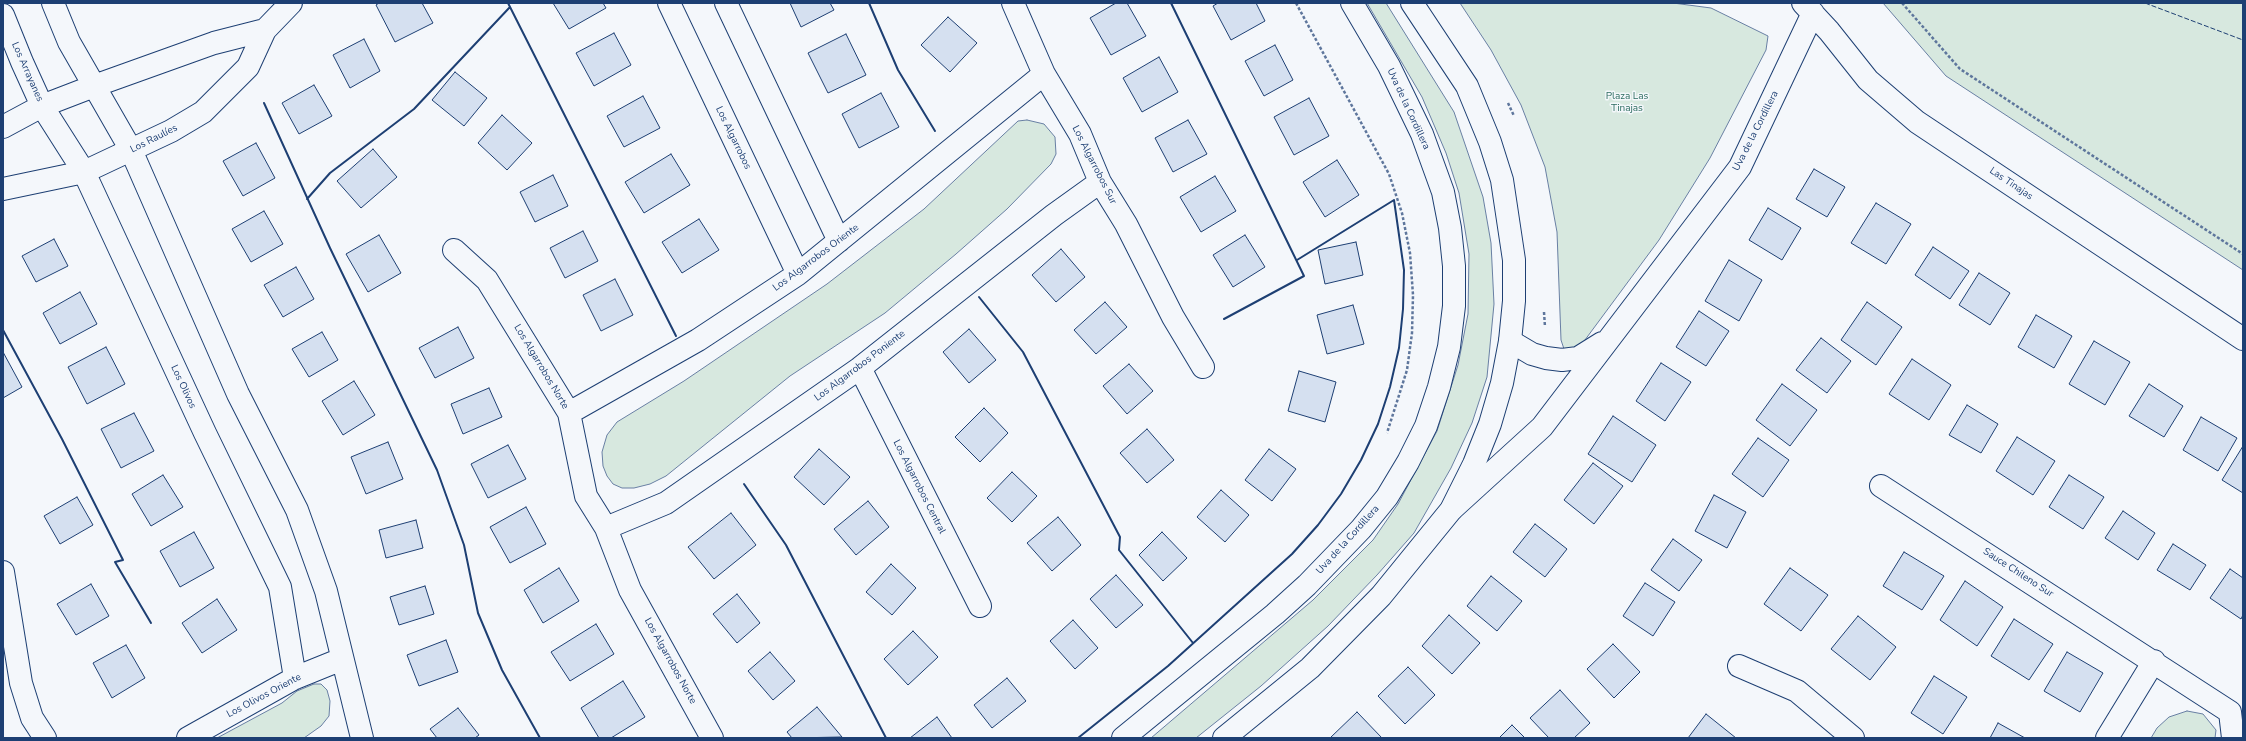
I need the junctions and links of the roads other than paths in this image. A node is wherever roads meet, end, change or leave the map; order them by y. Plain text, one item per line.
1 (53, 3) edge
2 (291, 3) edge
3 (669, 3) edge
4 (726, 3) edge
5 (1013, 3) edge
6 (1352, 3) edge
7 (1412, 3) edge
8 (1808, 8) edge
9 (3, 15) edge
10 (265, 30) junction
11 (1044, 74) junction
12 (94, 86) junction
13 (42, 106) junction
14 (3, 127) edge
15 (131, 150) junction
16 (84, 172) junction
17 (1100, 182) junction
18 (3, 189) edge
19 (840, 241) junction
20 (454, 250) dead end
21 (798, 274) junction
22 (1613, 336) junction
23 (2243, 339) edge
24 (1510, 341) junction
25 (860, 368) junction
26 (1203, 368) dead end
27 (569, 413) junction
28 (1881, 486) dead end
29 (1451, 510) junction
30 (606, 528) junction
31 (3, 572) edge
32 (980, 606) dead end
33 (342, 659) junction
34 (2154, 661) junction
35 (1739, 666) dead end
36 (294, 678) junction
37 (45, 738) edge
38 (188, 738) edge
39 (362, 738) edge
40 (712, 738) edge
41 (1123, 738) edge
42 (1224, 738) edge
43 (1853, 738) edge
44 (2107, 738) edge
45 (2233, 738) edge

1 - 12 street
2 - 10 street, Los Raulíes
3 - 21 street, Los Algarrobos
4 - 19 street
5 - 11 street, Los Algarrobos Sur
6 - 41 street, Uva de la Cordillera
7 - 24 street, Uva de la Cordillera
8 - 22 street, Uva de la Cordillera
8 - 23 street, Las Tinajas
9 - 13 street, Los Arrayanes
10 - 12 street
10 - 15 street, Los Raulíes
11 - 17 street, Los Algarrobos Sur
11 - 19 street, Los Algarrobos Oriente
12 - 13 street
12 - 15 street
13 - 14 street
13 - 16 street, Los Olivos
15 - 16 street, Los Raulíes
15 - 33 street
16 - 18 street, Los Raulíes
16 - 36 street, Los Olivos
17 - 25 street, Los Algarrobos Poniente
17 - 26 street, Los Algarrobos Sur
19 - 21 street, Los Algarrobos Oriente
20 - 27 street, Los Algarrobos Norte
21 - 27 street, Los Algarrobos Oriente
22 - 24 street, Uva de la Cordillera
22 - 29 street, Uva de la Cordillera
24 - 29 street, Uva de la Cordillera
25 - 30 street, Los Algarrobos Poniente
25 - 32 street, Los Algarrobos Central
27 - 30 street, Los Algarrobos Norte
28 - 34 street, Sauce Chileno Sur
29 - 42 street, Uva de la Cordillera
30 - 40 street, Los Algarrobos Norte
31 - 37 street
33 - 36 street, Los Olivos Oriente
33 - 39 street
34 - 44 street
34 - 45 street, Sauce Chileno Sur
35 - 43 street
36 - 38 street, Los Olivos Oriente

